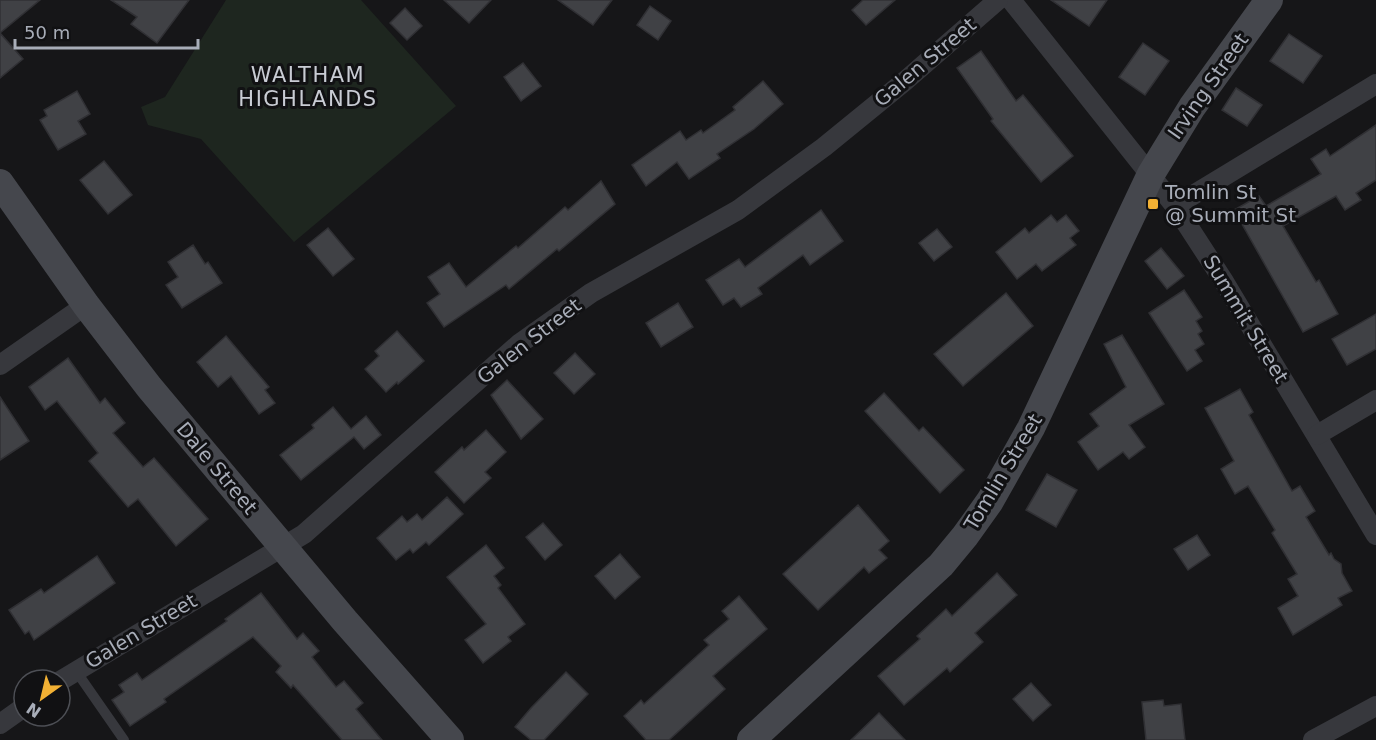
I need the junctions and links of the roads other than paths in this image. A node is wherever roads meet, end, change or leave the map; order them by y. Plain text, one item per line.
1 (998, 0) edge
2 (1011, 0) edge
3 (1269, 0) edge
4 (1376, 84) edge
5 (1152, 174) junction
6 (0, 183) edge
7 (1175, 206) junction
8 (86, 305) junction
9 (0, 365) edge
10 (1376, 400) edge
11 (1317, 435) junction
12 (1376, 535) edge
13 (282, 547) junction
14 (76, 670) junction
15 (72, 673) edge
16 (1376, 706) edge
17 (124, 740) edge
18 (450, 740) edge
19 (751, 740) edge
20 (1313, 740) edge

1 - 13 street, Galen Street
2 - 5 street, Summit Street
3 - 5 street, Irving Street
4 - 7 street
5 - 7 street, Summit Street
5 - 19 street, Tomlin Street
6 - 8 street, Dale Street
7 - 11 street, Summit Street
8 - 9 street
8 - 13 street, Dale Street
10 - 11 street
11 - 12 street, Summit Street
13 - 14 street, Galen Street
13 - 18 street, Dale Street
14 - 15 street, Galen Street
14 - 17 lane
16 - 20 street

